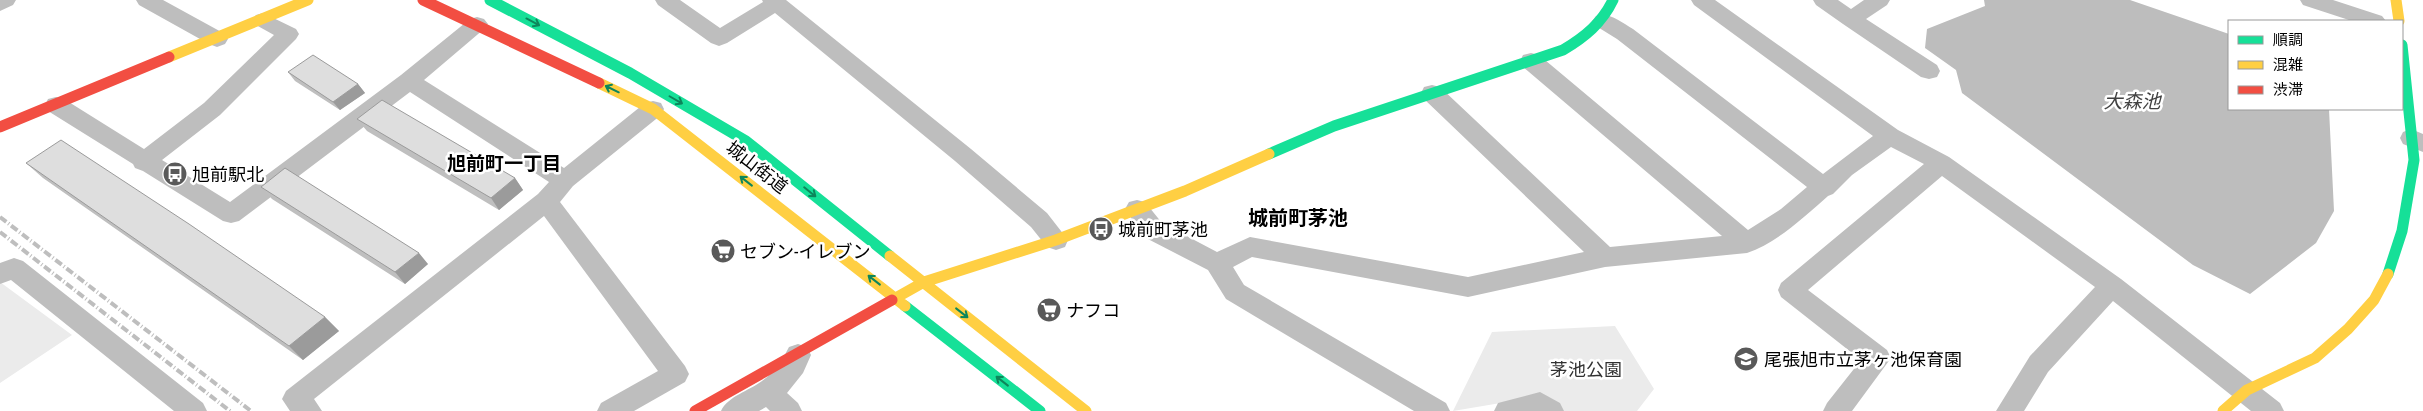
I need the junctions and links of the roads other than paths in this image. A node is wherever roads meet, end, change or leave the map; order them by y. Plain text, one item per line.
1 (6, 0) edge
2 (146, 0) edge
3 (308, 0) edge
4 (423, 0) edge
5 (665, 0) edge
6 (1613, 0) edge
7 (1701, 0) edge
8 (1823, 0) edge
9 (1880, 0) edge
10 (2310, 0) edge
11 (2396, 0) edge
12 (496, 1) edge
13 (774, 2) edge
14 (0, 4) edge
15 (1850, 19) junction
16 (263, 20) junction
17 (2372, 20) edge
18 (2399, 20) edge
19 (1603, 21) junction
20 (477, 24) junction
21 (217, 39) junction
22 (2403, 52) edge
23 (1531, 60) junction
24 (1929, 71) dead end
25 (408, 81) junction
26 (1432, 93) junction
27 (56, 105) junction
28 (653, 109) junction
29 (0, 127) edge
30 (1890, 136) junction
31 (2417, 140) edge
32 (143, 162) junction
33 (1940, 163) junction
34 (565, 180) junction
35 (1825, 188) junction
36 (546, 201) junction
37 (1137, 209) junction
38 (1056, 240) junction
39 (1747, 243) junction
40 (1605, 257) junction
41 (1217, 263) junction
42 (0, 274) edge
43 (924, 282) junction
44 (2112, 286) junction
45 (897, 298) junction
46 (798, 355) junction
47 (2247, 390) junction
48 (768, 394) junction
49 (194, 411) edge
50 (308, 411) edge
51 (610, 411) edge
52 (695, 411) edge
53 (734, 411) edge
54 (789, 411) edge
55 (1040, 411) edge
56 (1086, 411) edge
57 (1437, 411) edge
58 (1507, 411) edge
59 (1551, 411) edge
60 (1836, 411) edge
61 (2008, 411) edge
62 (2222, 411) edge
63 (2271, 411) edge

1 - 14 street
2 - 21 street
3 - 16 street
4 - 20 street, 城山街道
5 - 13 street
6 - 19 street
7 - 30 street
8 - 15 street
9 - 15 street
10 - 17 street
11 - 18 street
12 -> 43 street, 城山街道
13 - 38 street
15 - 24 street
16 - 21 street
16 - 32 street
19 - 23 street
19 - 35 street
20 - 25 street
28 -> 20 street, 城山街道
21 - 27 street
22 - 31 street
23 - 26 street
23 - 39 street
25 - 32 street
25 - 34 street
26 - 37 street
26 - 40 street
27 - 29 street
27 - 32 street
28 - 34 street
45 -> 28 street, 城山街道
30 - 33 street
30 - 35 street
31 - 47 street
33 - 44 street
33 - 60 street
34 - 36 street
35 - 39 street
36 - 50 street
36 - 51 street
37 - 38 street
37 - 41 street
38 - 43 street
39 - 40 street
40 - 41 street
41 - 57 street
42 - 49 street
43 - 45 street
43 -> 56 street, 城山街道
44 - 47 street
44 - 61 street
45 - 46 street
55 -> 45 street, 城山街道
46 - 48 street
46 - 52 street
47 - 62 street
47 - 63 street
48 - 53 street
48 - 54 street
58 - 59 street

